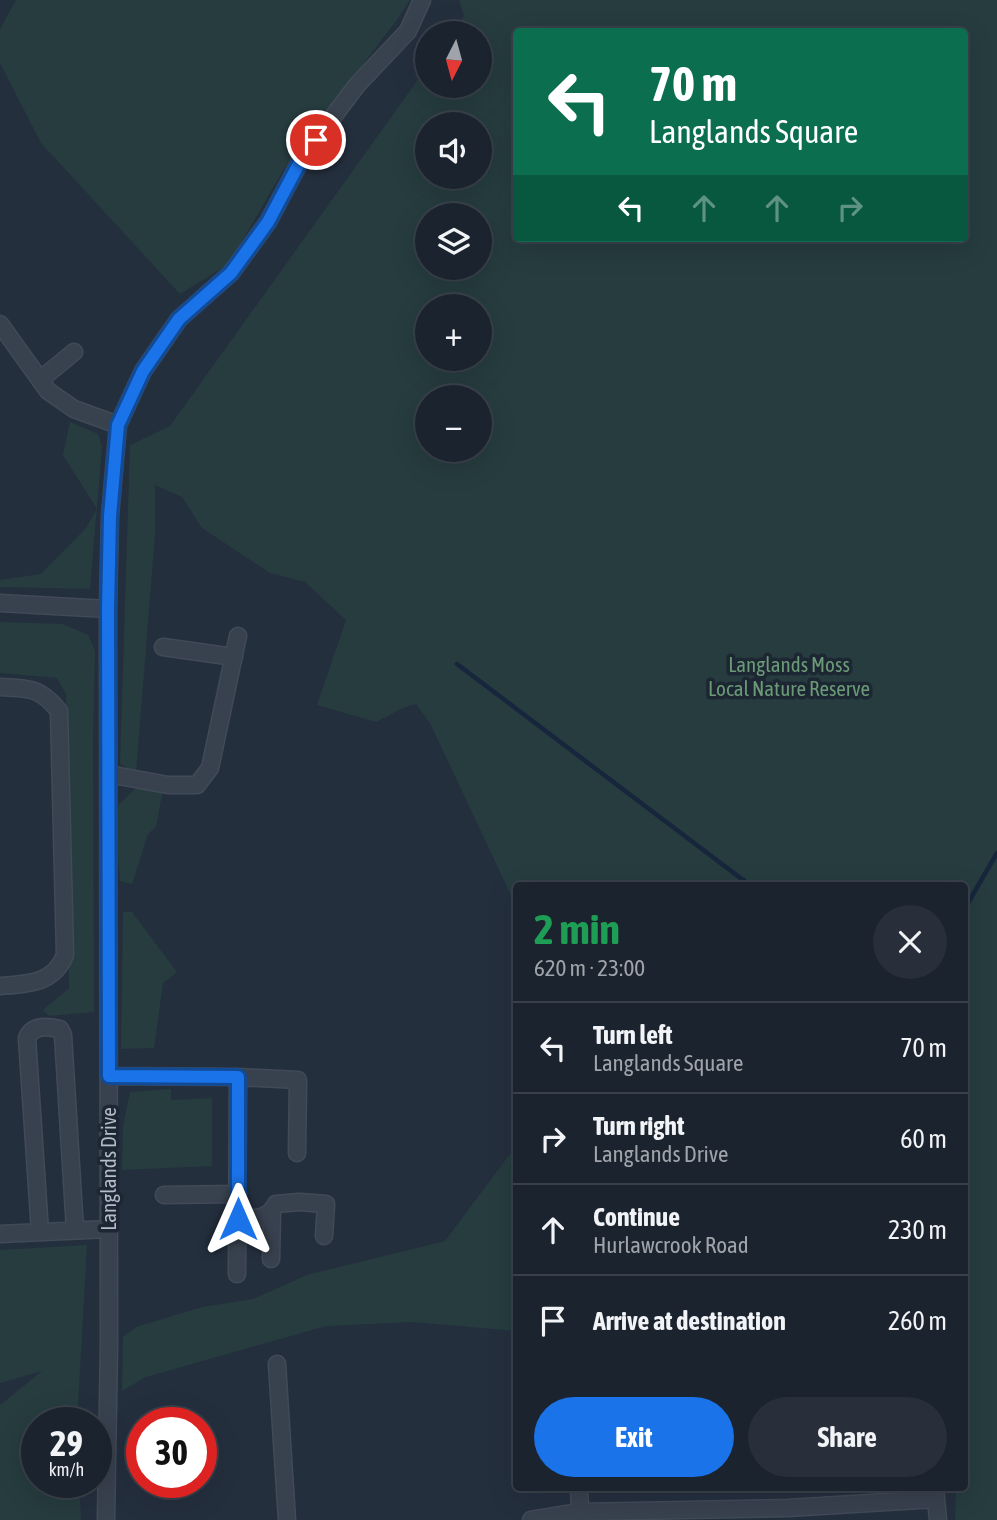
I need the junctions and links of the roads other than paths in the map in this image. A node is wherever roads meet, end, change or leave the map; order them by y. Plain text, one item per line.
1 (422, 0) edge
2 (0, 324) edge
3 (74, 352) dead end
4 (40, 380) junction
5 (118, 425) junction
6 (0, 603) edge
7 (108, 609) junction
8 (238, 636) dead end
9 (163, 647) dead end
10 (234, 657) junction
11 (0, 687) edge
12 (108, 774) junction
13 (0, 986) edge
14 (109, 1076) junction
15 (238, 1077) junction
16 (297, 1153) dead end
17 (238, 1194) junction
18 (164, 1195) dead end
19 (272, 1212) junction
20 (238, 1219) junction
21 (109, 1228) junction
22 (75, 1230) junction
23 (40, 1232) junction
24 (0, 1234) edge
25 (324, 1236) dead end
26 (271, 1259) dead end
27 (237, 1274) dead end
28 (277, 1364) dead end
29 (579, 1491) edge
30 (935, 1493) edge
31 (580, 1512) junction
32 (679, 1515) edge
33 (106, 1520) edge
34 (287, 1520) edge
35 (531, 1520) edge
36 (938, 1520) edge

1 - 5 street, Langlands Drive
2 - 4 street
3 - 4 street
4 - 5 street
5 - 7 street, Langlands Drive
6 - 7 street
7 - 12 street, Langlands Drive
8 - 10 street
9 - 10 street
10 - 12 street
11 - 13 street
12 - 14 street, Langlands Drive
14 - 15 street
14 - 21 street, Langlands Drive
15 - 16 street
15 - 17 street
17 - 18 street
17 - 20 street
19 - 20 street
19 - 25 street
19 - 26 street
20 - 27 street
21 - 22 street
21 - 33 street, Langlands Drive
22 - 23 street
22 - 23 street
23 - 24 street
28 - 34 street
29 - 31 street
30 - 32 street
30 - 36 street
31 - 32 street
31 - 35 street

